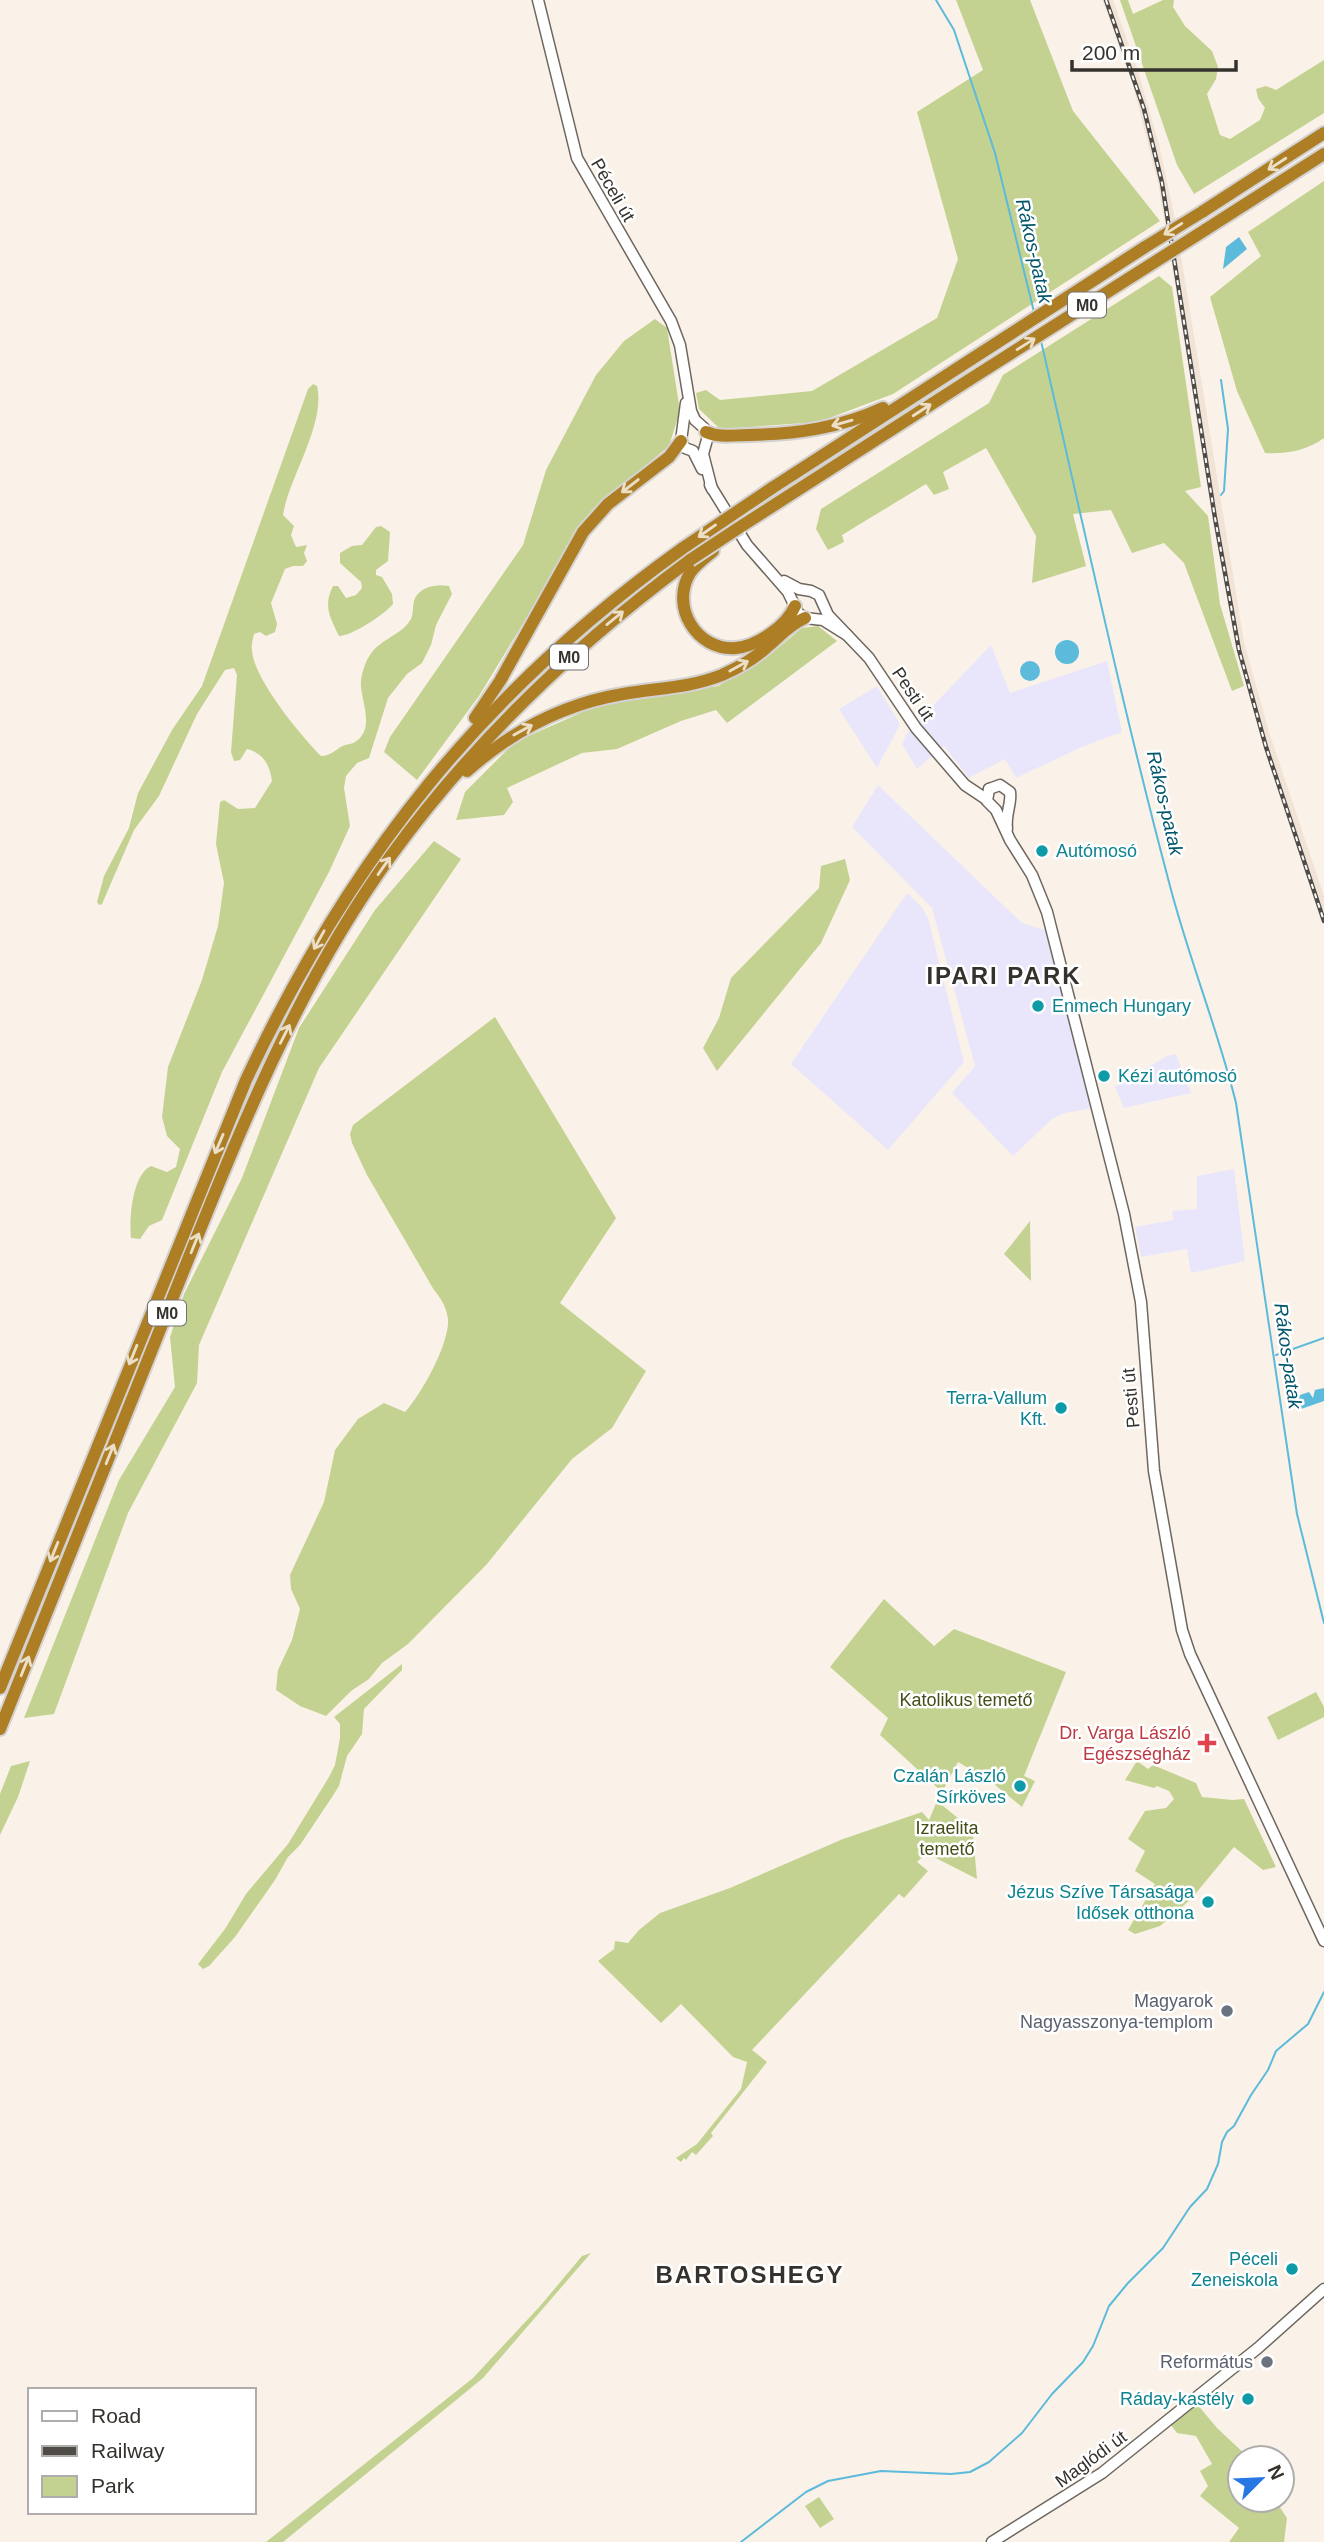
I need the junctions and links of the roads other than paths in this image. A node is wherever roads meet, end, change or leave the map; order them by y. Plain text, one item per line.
1 (538, 0) edge
2 (1324, 133) edge
3 (1324, 154) edge
4 (685, 385) junction
5 (927, 387) junction
6 (702, 428) junction
7 (682, 435) junction
8 (704, 447) junction
9 (693, 451) junction
10 (712, 489) junction
11 (740, 527) junction
12 (777, 577) junction
13 (806, 591) junction
14 (795, 605) junction
15 (822, 605) junction
16 (809, 618) junction
17 (847, 635) junction
18 (460, 746) junction
19 (442, 790) junction
20 (988, 794) junction
21 (1007, 807) junction
22 (996, 810) junction
23 (1010, 840) junction
24 (0, 1688) edge
25 (0, 1729) edge
26 (1324, 1941) edge
27 (1324, 2289) edge
28 (992, 2542) edge

1 - 4 main road, Péceli út
2 -> 5 highway, M0, bridge
11 -> 3 highway, M0, bridge
4 - 6 main road
4 - 7 main road
5 -> 6 highway
5 -> 18 highway, M0, bridge
6 - 7 main road
6 - 8 main road
7 - 9 main road
7 -> 18 highway
8 - 9 main road
8 - 10 main road
9 - 10 main road
10 - 12 main road
11 - 14 highway, bridge
19 -> 11 highway, M0, bridge
12 - 13 main road
12 - 14 main road
13 - 14 main road
13 - 15 main road
14 - 16 main road
15 - 16 main road
15 - 17 main road, Pesti út
16 - 17 main road
19 -> 16 highway
17 - 20 main road, Pesti út
18 -> 24 highway, M0
25 -> 19 highway, M0
20 - 21 main road
20 - 22 main road
21 - 22 main road
21 - 23 main road, Pesti út
22 - 23 main road, Pesti út
23 - 26 main road, Pesti út
27 - 28 main road, Maglódi út

